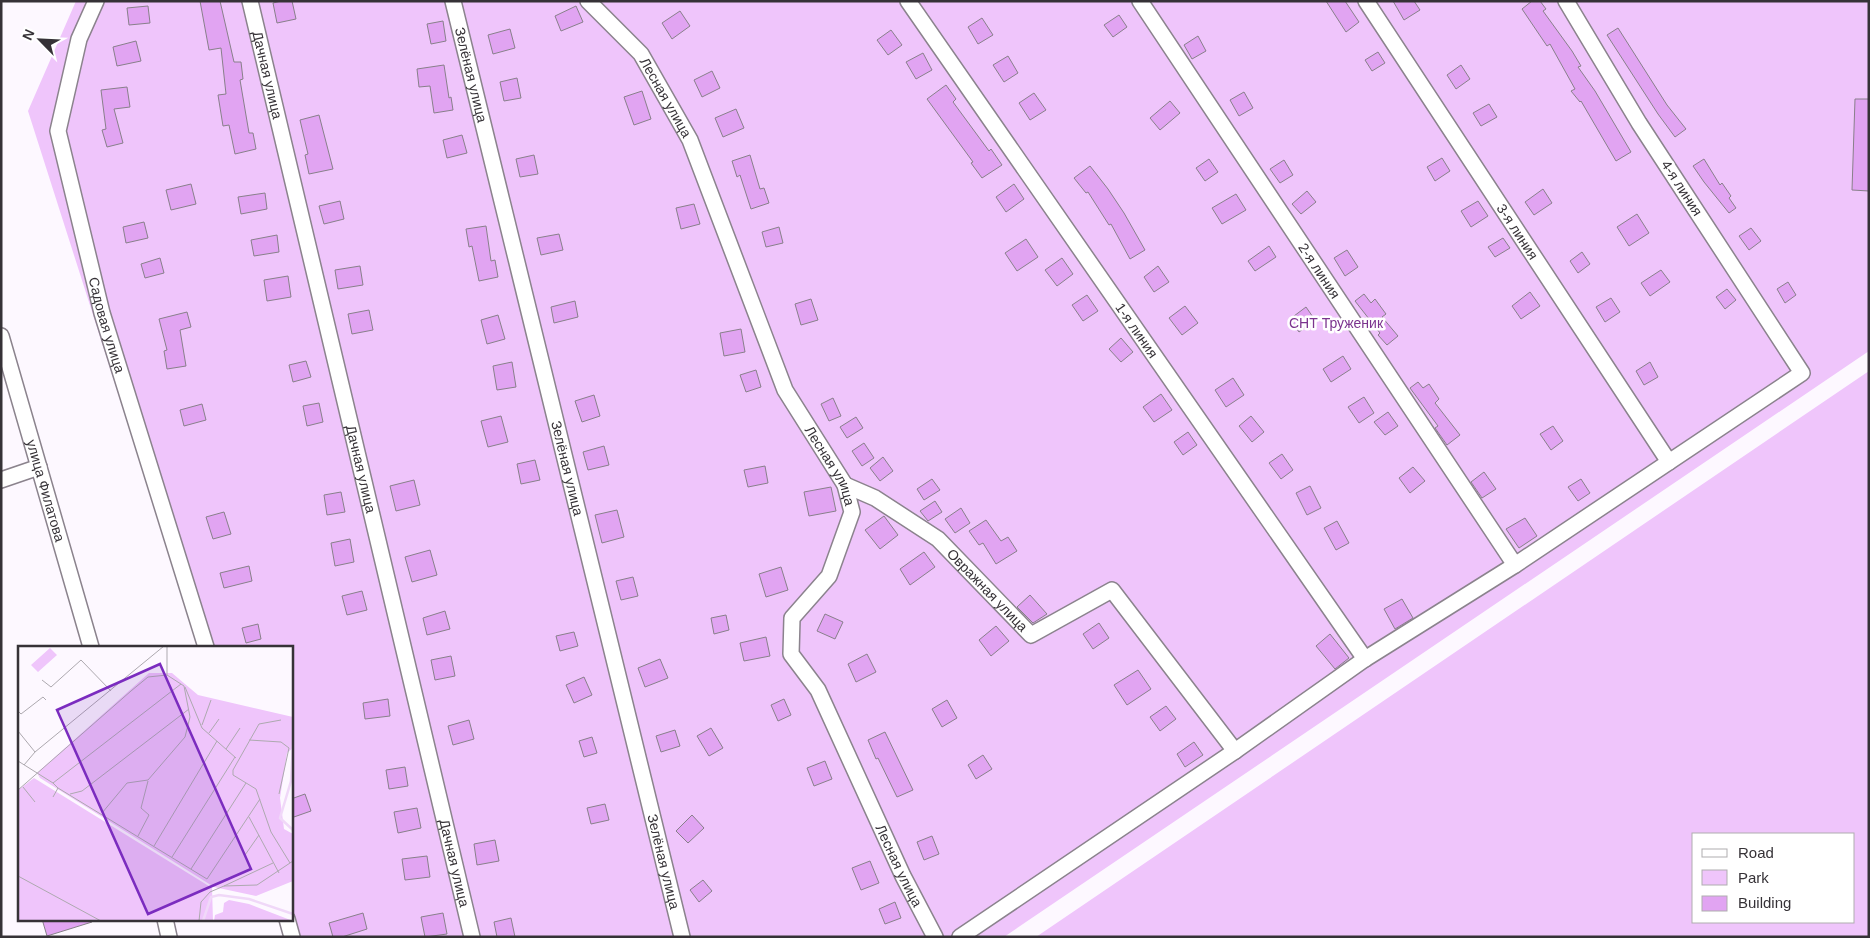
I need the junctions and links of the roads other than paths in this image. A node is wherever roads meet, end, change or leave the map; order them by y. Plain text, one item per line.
1 (96, 1) edge
2 (250, 1) edge
3 (453, 1) edge
4 (588, 1) edge
5 (908, 1) edge
6 (1140, 1) edge
7 (1366, 1) edge
8 (1566, 1) edge
9 (1, 336) edge
10 (1669, 462) junction
11 (39, 467) junction
12 (1, 480) edge
13 (845, 485) junction
14 (1515, 565) junction
15 (90, 646) edge
16 (206, 646) edge
17 (1365, 659) junction
18 (1235, 751) junction
19 (165, 920) edge
20 (287, 920) edge
21 (169, 937) edge
22 (292, 937) edge
23 (472, 937) edge
24 (682, 937) edge
25 (935, 937) edge
26 (960, 937) edge

1 - 16 street, Садовая улица
2 - 23 street, Дачная улица
3 - 24 street, Зелёная улица
4 - 13 street, Лесная улица
5 - 17 street, 1-я линия
6 - 14 street, 2-я линия
7 - 10 street, 3-я линия
8 - 10 street, 4-я линия
9 - 11 street, улица Филатова
10 - 14 street
11 - 12 street
11 - 15 street, улица Филатова
13 - 18 street, Овражная улица
13 - 25 street, Лесная улица
14 - 17 street
17 - 18 street
18 - 26 street
19 - 21 street
20 - 22 street

